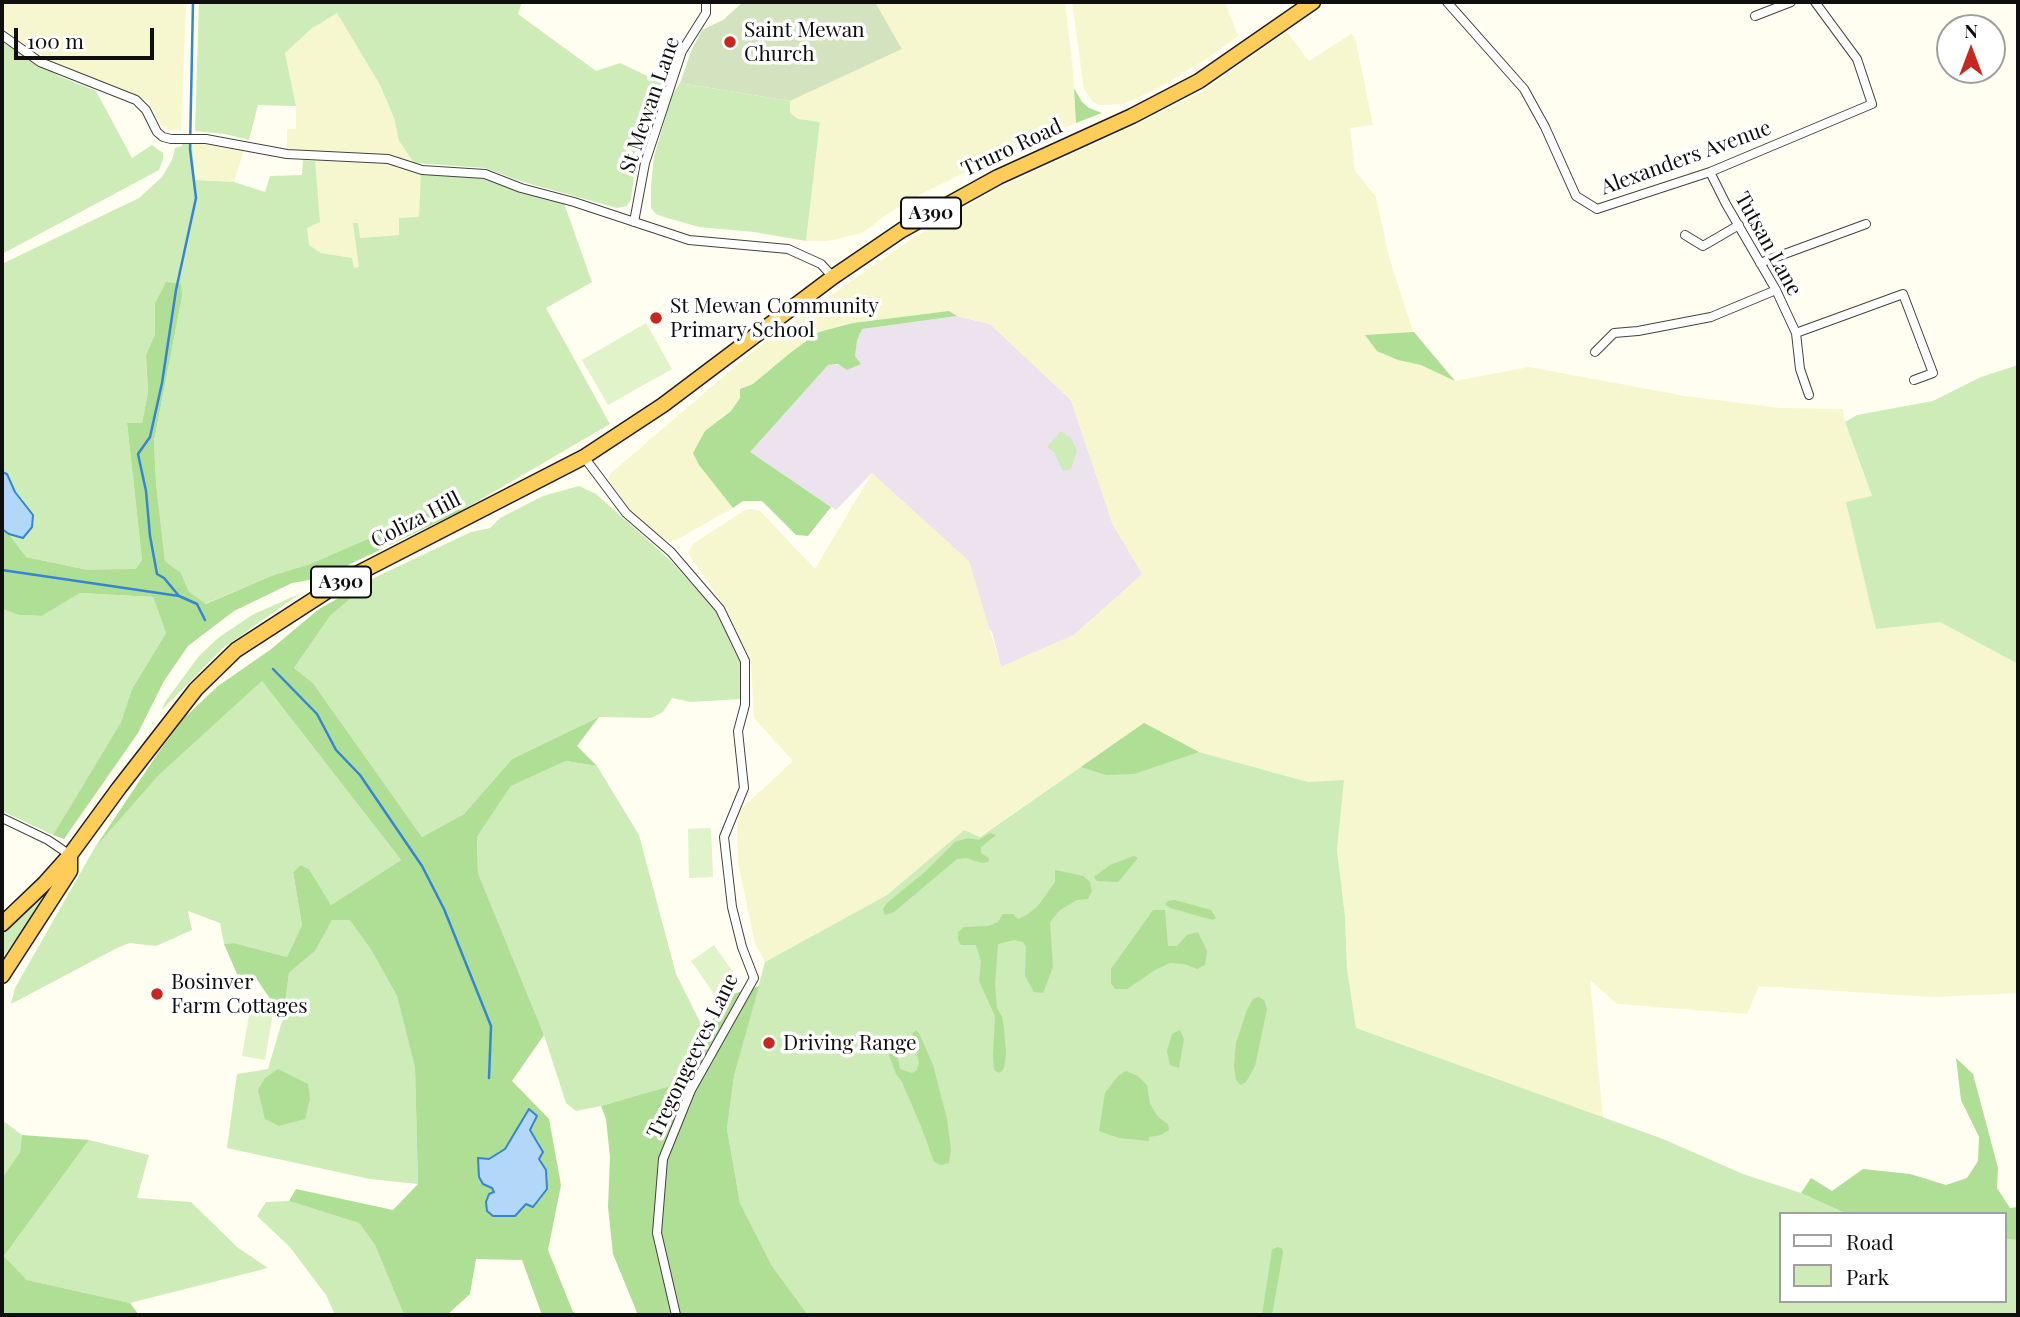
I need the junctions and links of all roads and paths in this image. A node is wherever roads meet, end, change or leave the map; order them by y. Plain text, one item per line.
1 (706, 2) edge
2 (1313, 2) edge
3 (1447, 2) edge
4 (1791, 2) edge
5 (1815, 2) edge
6 (1755, 16) dead end
7 (2, 35) edge
8 (1710, 173) junction
9 (634, 222) junction
10 (1866, 224) dead end
11 (1739, 225) junction
12 (1685, 235) dead end
13 (1760, 263) junction
14 (833, 277) junction
15 (1776, 290) junction
16 (1796, 333) junction
17 (1595, 352) dead end
18 (1913, 380) dead end
19 (1809, 395) dead end
20 (583, 457) junction
21 (2, 818) edge
22 (70, 855) junction
23 (2, 923) edge
24 (2, 976) edge
25 (676, 1315) edge

1 - 9 street, St Mewan Lane
2 - 14 highway, Truro Road / A390
3 - 8 street, Alexanders Avenue
4 - 6 street
5 - 8 street, Alexanders Avenue
7 - 9 street
8 - 11 street, Tutsan Lane
9 - 14 street
10 - 13 street
11 - 12 street
11 - 13 street, Tutsan Lane
13 - 15 street, Tutsan Lane
14 - 20 highway, Truro Road / A390
15 - 16 street, Tutsan Lane
15 - 17 street
16 - 18 street
16 - 19 street, Tutsan Lane
20 - 22 highway, Coliza Hill / A390
20 - 25 street, Tregongeeves Lane
21 - 22 street
22 - 23 highway, A390
22 - 24 highway

